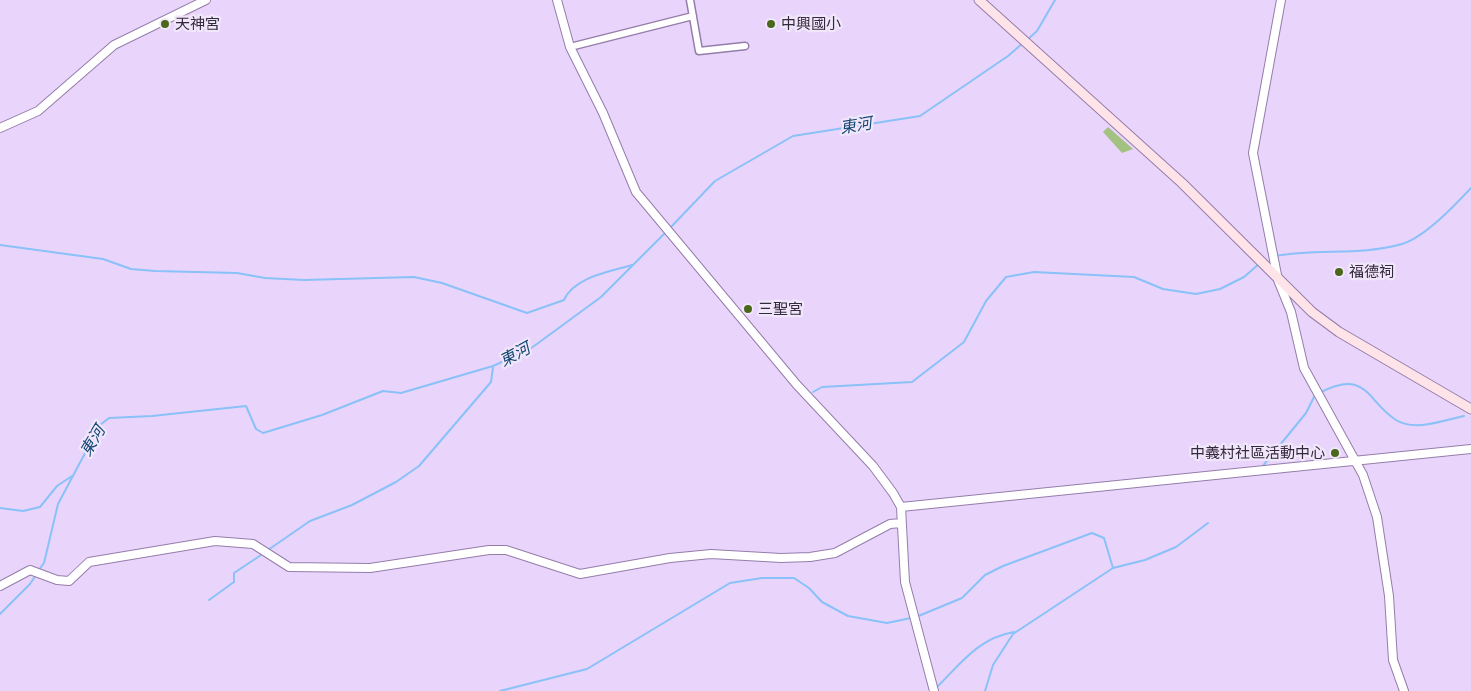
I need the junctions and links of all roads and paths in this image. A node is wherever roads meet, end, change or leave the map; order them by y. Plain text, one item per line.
1 (206, 0) edge
2 (557, 0) edge
3 (690, 0) edge
4 (979, 0) edge
5 (1282, 0) edge
6 (693, 16) junction
7 (745, 46) dead end
8 (570, 47) junction
9 (0, 128) edge
10 (1278, 280) junction
11 (1471, 409) edge
12 (1471, 449) edge
13 (1353, 460) junction
14 (901, 507) junction
15 (901, 522) junction
16 (0, 586) edge
17 (934, 691) edge
18 (1404, 691) edge

1 - 9 street
2 - 8 street
3 - 6 street
4 - 10 main road
5 - 10 street
6 - 7 street
6 - 8 street
8 - 14 street
10 - 11 main road
10 - 13 street
12 - 13 street
13 - 14 street
13 - 18 street
14 - 15 street
15 - 16 street
15 - 17 street

